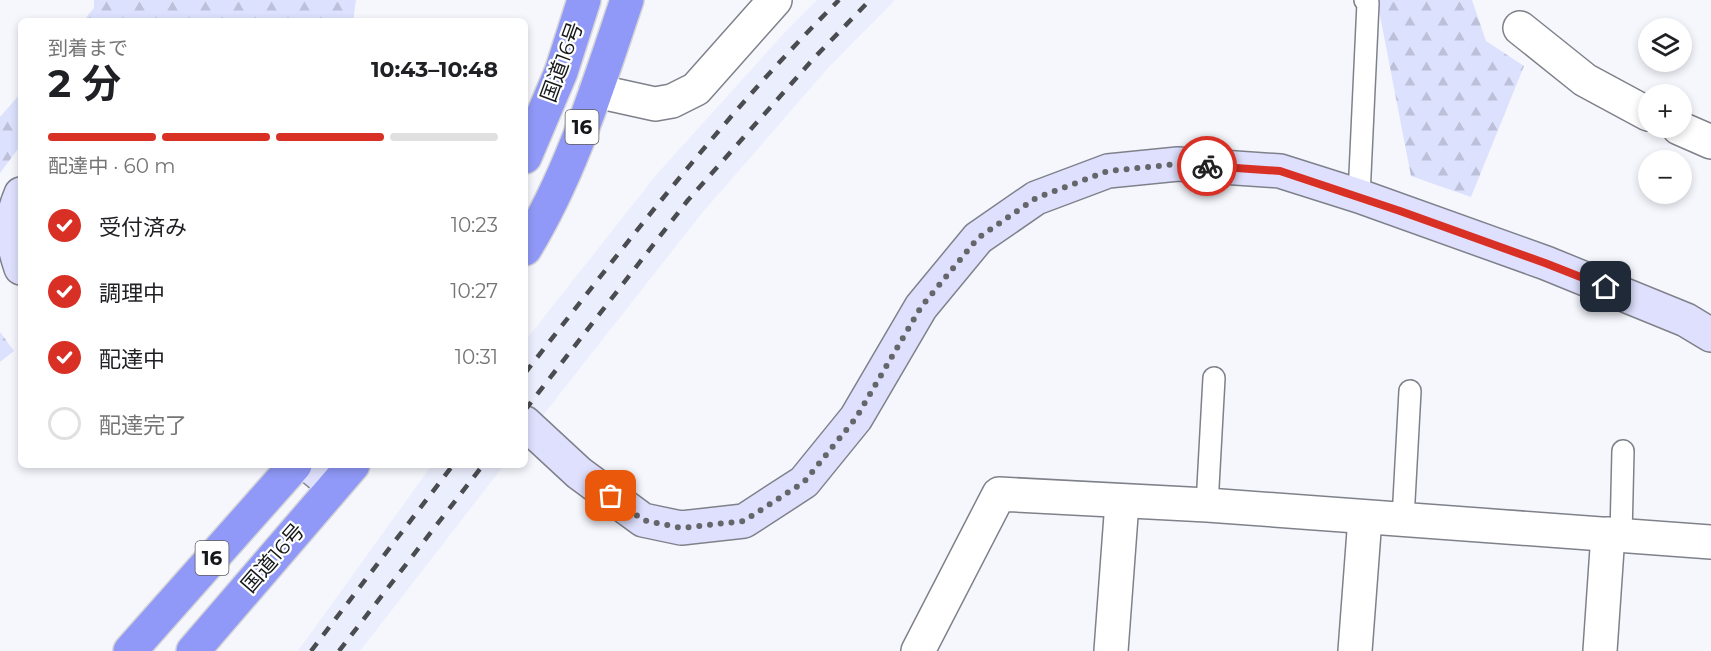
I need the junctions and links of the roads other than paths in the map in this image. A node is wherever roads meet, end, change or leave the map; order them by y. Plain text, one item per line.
1 (584, 0) edge
2 (627, 0) edge
3 (774, 0) edge
4 (1365, 0) edge
5 (1520, 28) dead end
6 (596, 91) junction
7 (1638, 109) edge
8 (1692, 134) edge
9 (1711, 142) edge
10 (528, 151) edge
11 (1359, 196) junction
12 (18, 200) edge
13 (528, 243) edge
14 (18, 260) edge
15 (1711, 335) edge
16 (1214, 378) dead end
17 (1410, 392) dead end
18 (528, 426) edge
19 (1623, 451) dead end
20 (292, 468) edge
21 (318, 468) edge
22 (343, 476) edge
23 (1122, 501) junction
24 (1207, 505) junction
25 (1365, 518) junction
26 (1403, 519) junction
27 (1614, 535) junction
28 (1711, 542) edge
29 (130, 651) edge
30 (193, 651) edge
31 (918, 651) edge
32 (1111, 651) edge
33 (1355, 651) edge
34 (1600, 651) edge

1 - 10 highway, 国道16号 / 16
2 - 6 highway, 国道16号 / 16
3 - 6 street
4 - 11 lane
5 - 7 street
6 - 13 highway, 国道16号 / 16
8 - 9 street
11 - 15 street
11 - 18 street
12 - 14 street
16 - 24 lane
17 - 26 lane
19 - 27 lane
20 - 29 highway, 16
21 - 22 street
22 - 30 highway, 国道16号 / 16
23 - 24 street
23 - 31 street
23 - 32 street
24 - 25 street
25 - 26 street
25 - 33 street
26 - 27 street
27 - 28 street
27 - 34 street

